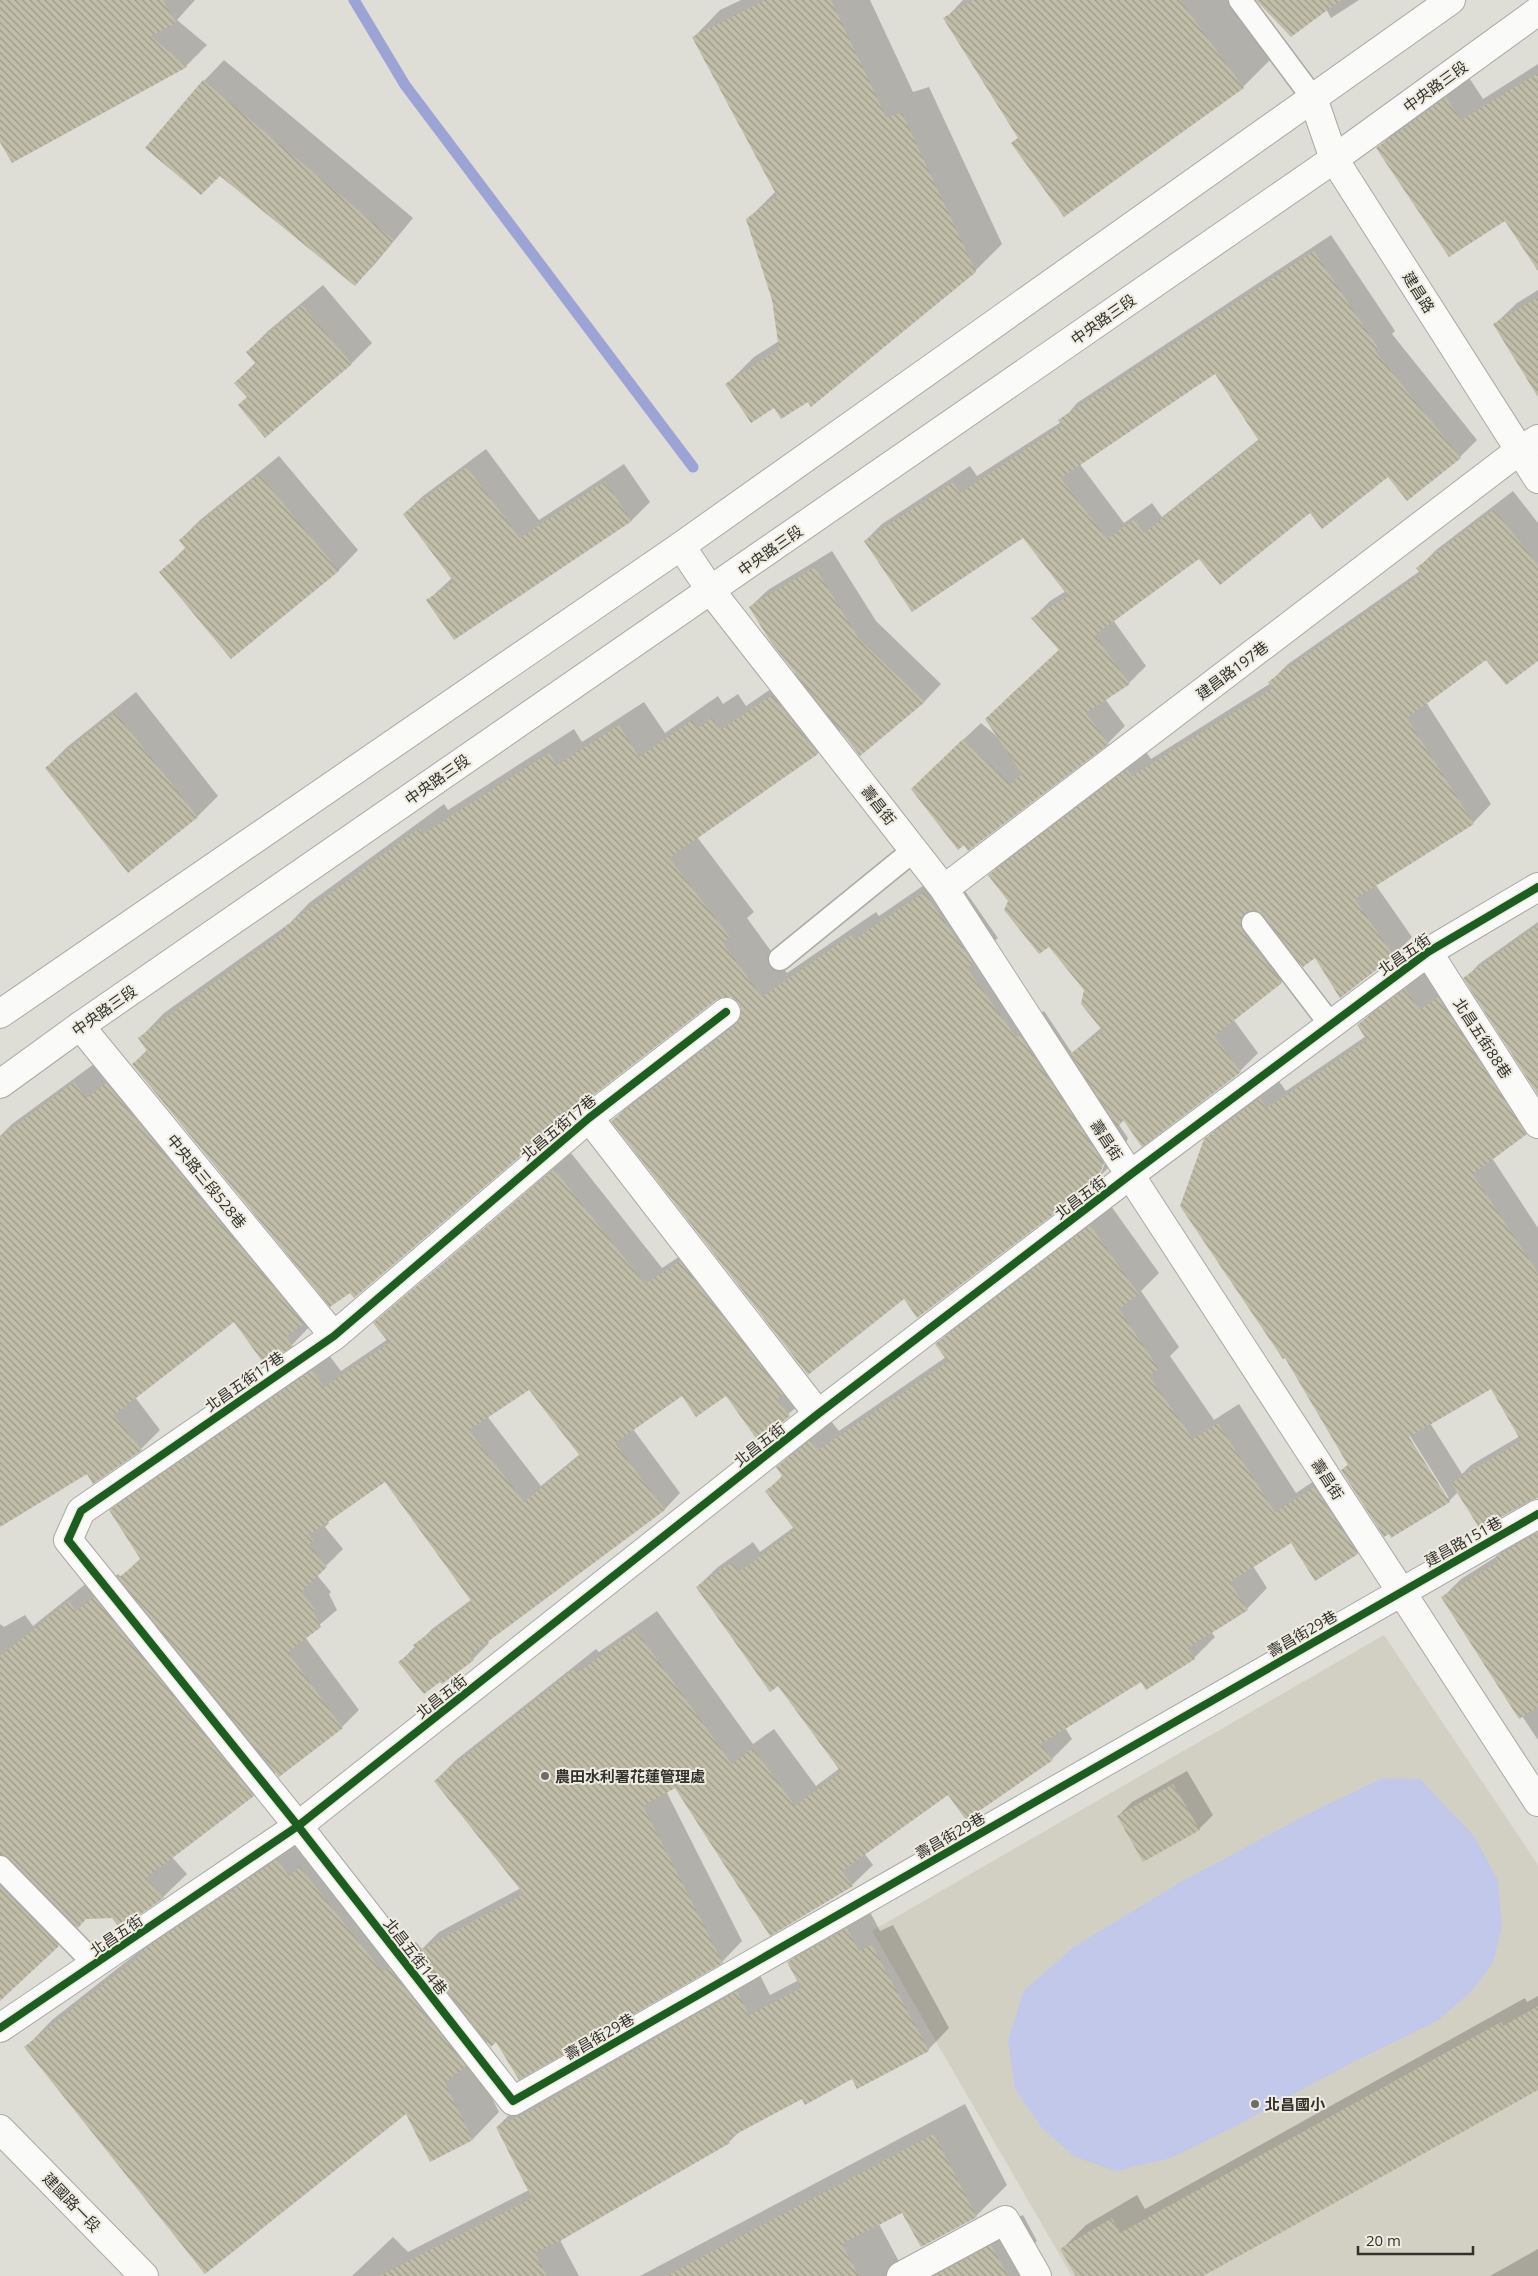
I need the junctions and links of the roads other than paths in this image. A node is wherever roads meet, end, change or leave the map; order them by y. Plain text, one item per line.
1 (1240, 0) edge
2 (1451, 0) edge
3 (1538, 12) edge
4 (1313, 98) junction
5 (1334, 159) junction
6 (1529, 445) edge
7 (1538, 480) edge
8 (681, 546) junction
9 (711, 591) junction
10 (914, 850) junction
11 (1538, 887) edge
12 (944, 889) junction
13 (1253, 923) dead end
14 (1428, 952) junction
15 (780, 959) dead end
16 (726, 1012) dead end
17 (0, 1014) edge
18 (1331, 1025) junction
19 (80, 1026) junction
20 (0, 1084) edge
21 (589, 1118) junction
22 (1538, 1124) edge
23 (1130, 1176) junction
24 (334, 1336) junction
25 (818, 1414) junction
26 (1538, 1514) edge
27 (1401, 1592) junction
28 (1538, 1802) edge
29 (298, 1826) junction
30 (0, 1867) edge
31 (96, 1965) junction
32 (0, 2028) edge
33 (513, 2102) joint
34 (0, 2129) edge
35 (144, 2276) edge
36 (901, 2276) edge
37 (1037, 2276) edge

1 - 4 lane
2 - 4 street
3 - 5 street, 中央路三段
4 - 5 street, 建昌路
4 - 8 street
5 - 6 street, 建昌路
5 - 9 street, 中央路三段
6 - 7 street, 建昌路
6 - 12 street, 建昌路197巷
8 - 9 street, 壽昌街
8 - 17 street
9 - 10 street, 壽昌街
9 - 19 street, 中央路三段
10 - 12 street, 壽昌街
10 - 15 lane
11 - 14 street, 北昌五街
12 - 23 street, 壽昌街
13 - 18 lane
14 - 18 street, 北昌五街
14 - 22 street, 北昌五街88巷
16 - 21 street, 北昌五街17巷
18 - 23 street, 北昌五街
19 - 20 street, 中央路三段
19 - 24 street, 中央路三段528巷
21 - 24 street, 北昌五街17巷
21 - 25 street
23 - 25 street, 北昌五街
23 - 27 street, 壽昌街
24 - 29 street, 北昌五街17巷
25 - 29 street, 北昌五街
26 - 27 street, 建昌路151巷
27 - 28 street, 壽昌街
27 - 33 street, 壽昌街29巷
29 - 31 street, 北昌五街
29 - 33 street, 北昌五街14巷
30 - 31 lane
31 - 32 street, 北昌五街
34 - 35 street, 建國路一段
36 - 37 street

